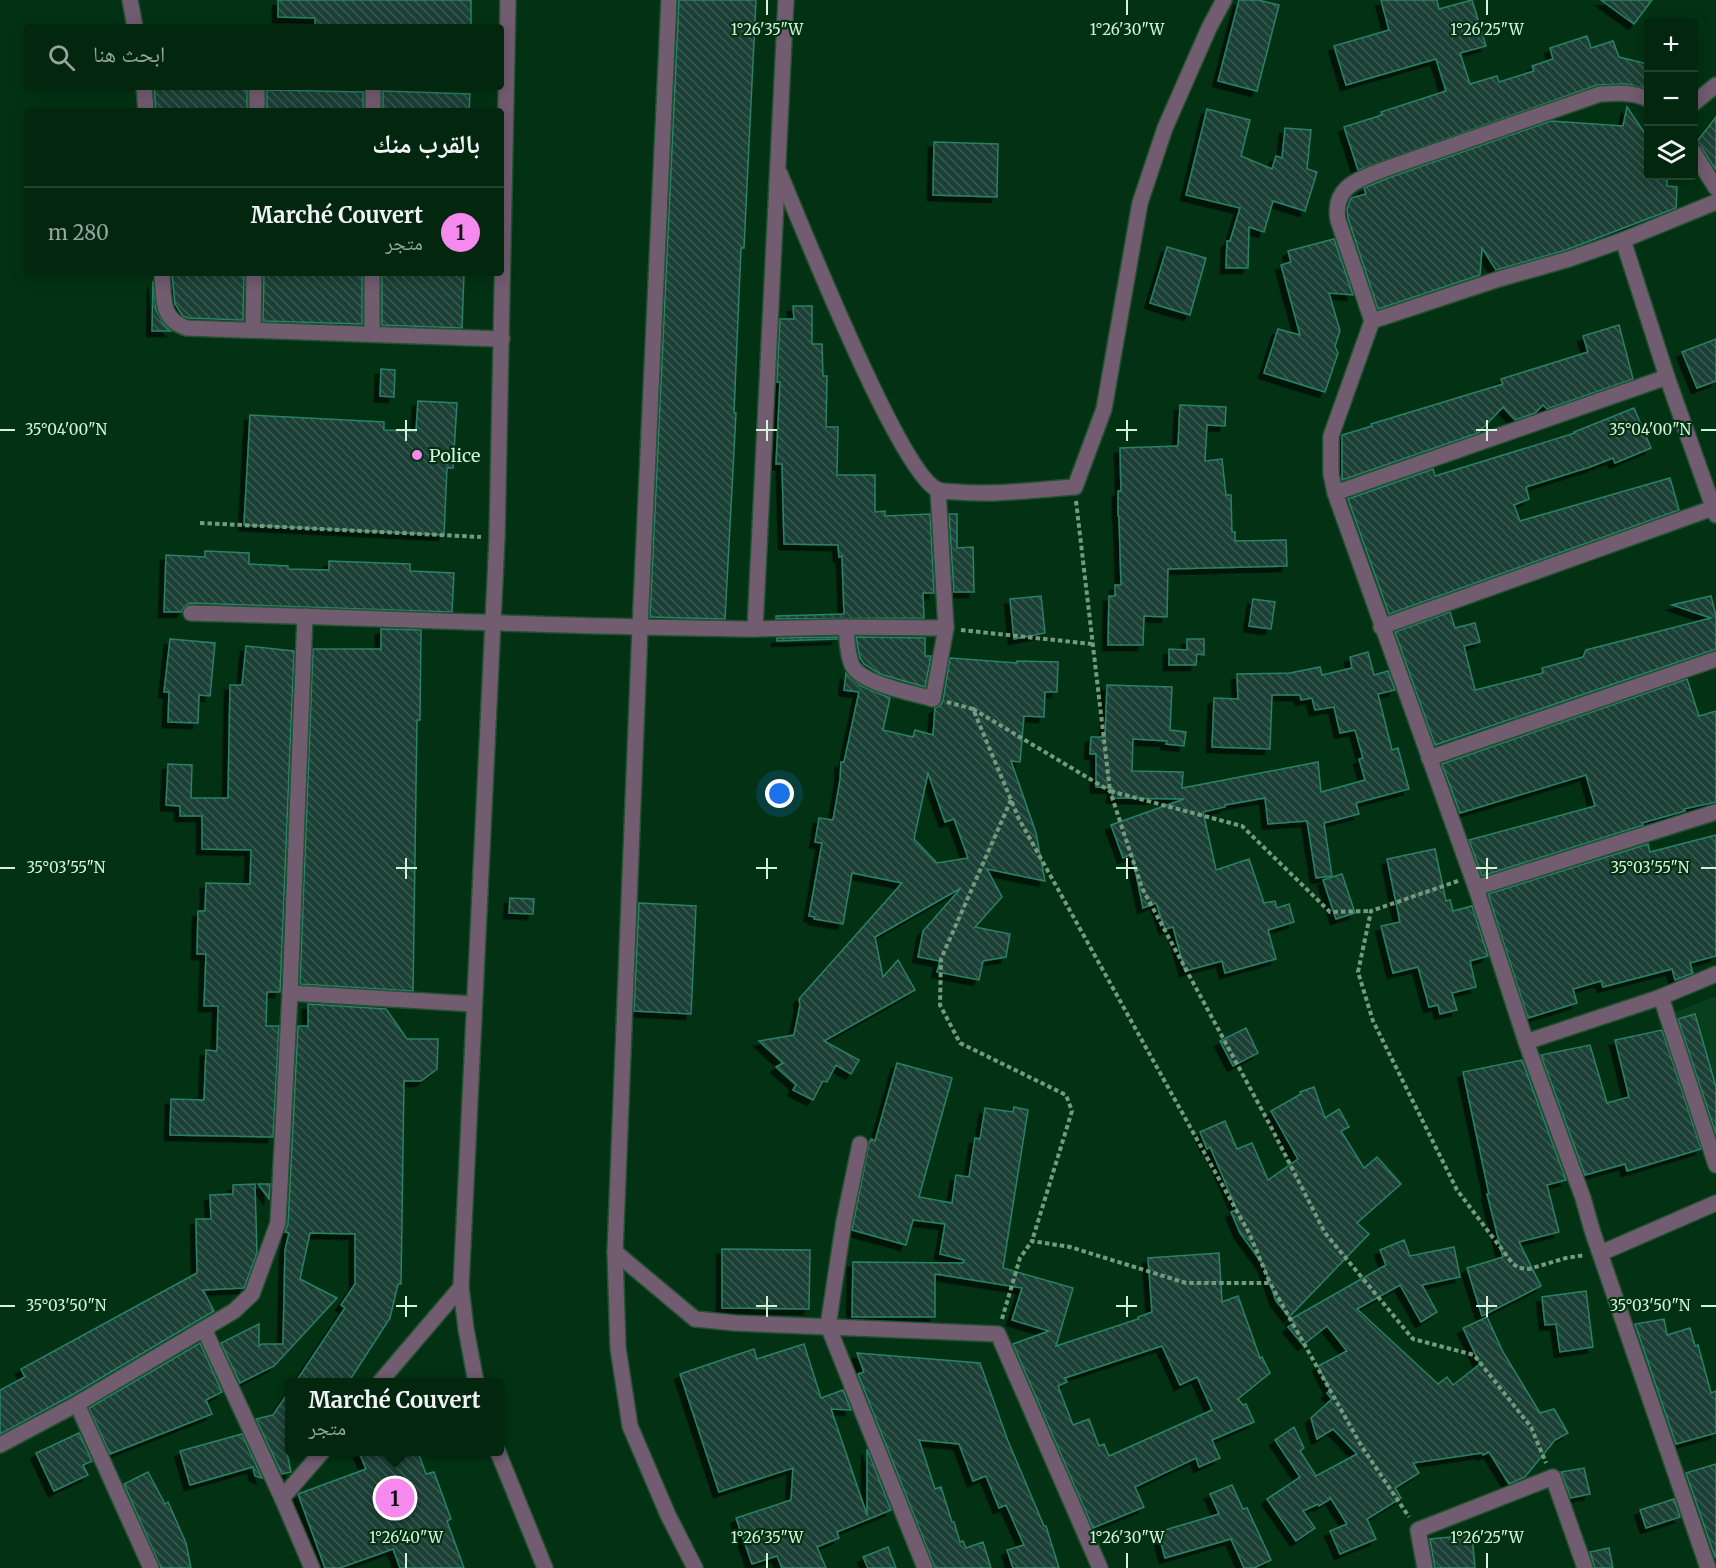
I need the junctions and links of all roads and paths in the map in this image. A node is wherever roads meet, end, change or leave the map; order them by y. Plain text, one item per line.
1 (130, 0) edge
2 (508, 0) edge
3 (669, 0) edge
4 (786, 0) edge
5 (1224, 0) edge
6 (134, 24) edge
7 (504, 66) edge
8 (1716, 85) edge
9 (144, 90) edge
10 (257, 90) edge
11 (373, 90) edge
12 (504, 90) edge
13 (1644, 97) edge
14 (1698, 100) edge
15 (146, 108) edge
16 (257, 108) edge
17 (373, 108) edge
18 (504, 108) edge
19 (1698, 159) edge
20 (778, 171) junction
21 (1716, 188) edge
22 (1716, 202) edge
23 (1623, 240) junction
24 (162, 276) edge
25 (254, 276) edge
26 (372, 276) edge
27 (502, 276) edge
28 (1372, 321) junction
29 (253, 330) junction
30 (372, 334) junction
31 (502, 339) junction
32 (1667, 377) junction
33 (1075, 488) junction
34 (938, 490) junction
35 (1335, 493) junction
36 (1714, 511) edge
37 (200, 524) dead end
38 (497, 538) junction
39 (191, 613) dead end
40 (305, 616) junction
41 (493, 621) junction
42 (846, 627) junction
43 (1381, 627) junction
44 (640, 628) junction
45 (946, 628) junction
46 (755, 629) junction
47 (1092, 644) junction
48 (1716, 659) edge
49 (933, 699) junction
50 (973, 709) junction
51 (1429, 758) junction
52 (1110, 791) junction
53 (1011, 800) junction
54 (1716, 812) edge
55 (1473, 882) junction
56 (1371, 911) junction
57 (1716, 974) edge
58 (290, 993) junction
59 (1661, 997) junction
60 (474, 1004) junction
61 (1526, 1042) junction
62 (860, 1144) dead end
63 (1716, 1165) edge
64 (1716, 1203) edge
65 (1032, 1240) junction
66 (615, 1252) junction
67 (1601, 1253) junction
68 (1566, 1258) dead end
69 (1270, 1283) junction
70 (461, 1287) junction
71 (828, 1326) junction
72 (204, 1329) junction
73 (998, 1334) junction
74 (384, 1378) edge
75 (475, 1378) edge
76 (77, 1404) junction
77 (0, 1445) edge
78 (319, 1456) edge
79 (500, 1456) edge
80 (1552, 1477) junction
81 (282, 1498) junction
82 (1418, 1530) junction
83 (151, 1568) edge
84 (312, 1568) edge
85 (545, 1568) edge
86 (695, 1568) edge
87 (925, 1568) edge
88 (1100, 1568) edge
89 (1425, 1568) edge
90 (1585, 1568) edge
91 (1708, 1568) edge

1 - 6 street
2 - 7 street
3 - 44 street
4 - 20 street
5 - 33 street
8 - 14 street
9 - 15 street
10 - 16 street
11 - 17 street
12 - 18 street
13 - 28 street
19 - 21 street
20 - 34 street
20 - 46 street
22 - 23 street
23 - 28 street
23 - 32 street
24 - 29 street
25 - 29 street
26 - 30 street
27 - 31 street
28 - 35 street
29 - 30 street
30 - 31 street
31 - 38 street
32 - 35 street
32 - 36 street
33 - 34 street
33 - 47 path
34 - 45 street
35 - 43 street
36 - 43 street
37 - 38 path
38 - 41 street
39 - 40 street
40 - 41 street
40 - 58 street
41 - 44 street
41 - 60 street
42 - 45 street
42 - 46 street
42 - 49 street
43 - 51 street
44 - 46 street
44 - 66 street
45 - 47 path
45 - 49 street
47 - 52 path
48 - 51 street
49 - 50 path
50 - 52 path
50 - 53 path
51 - 55 street
52 - 56 path
52 - 80 path
53 - 65 path
53 - 69 path
54 - 55 street
55 - 56 path
55 - 61 street
56 - 68 path
57 - 59 street
58 - 60 street
58 - 72 street
59 - 61 street
59 - 63 street
60 - 70 street
61 - 67 street
62 - 71 street
64 - 67 street
65 - 69 path
65 - 73 path
66 - 71 street
66 - 86 street
67 - 91 street
69 - 82 path
70 - 74 street
70 - 75 street
71 - 73 street
71 - 87 street
72 - 76 street
72 - 81 street
73 - 88 street
76 - 77 street
76 - 83 street
78 - 81 street
79 - 85 street
80 - 82 street
80 - 90 street
81 - 84 street
82 - 89 street

